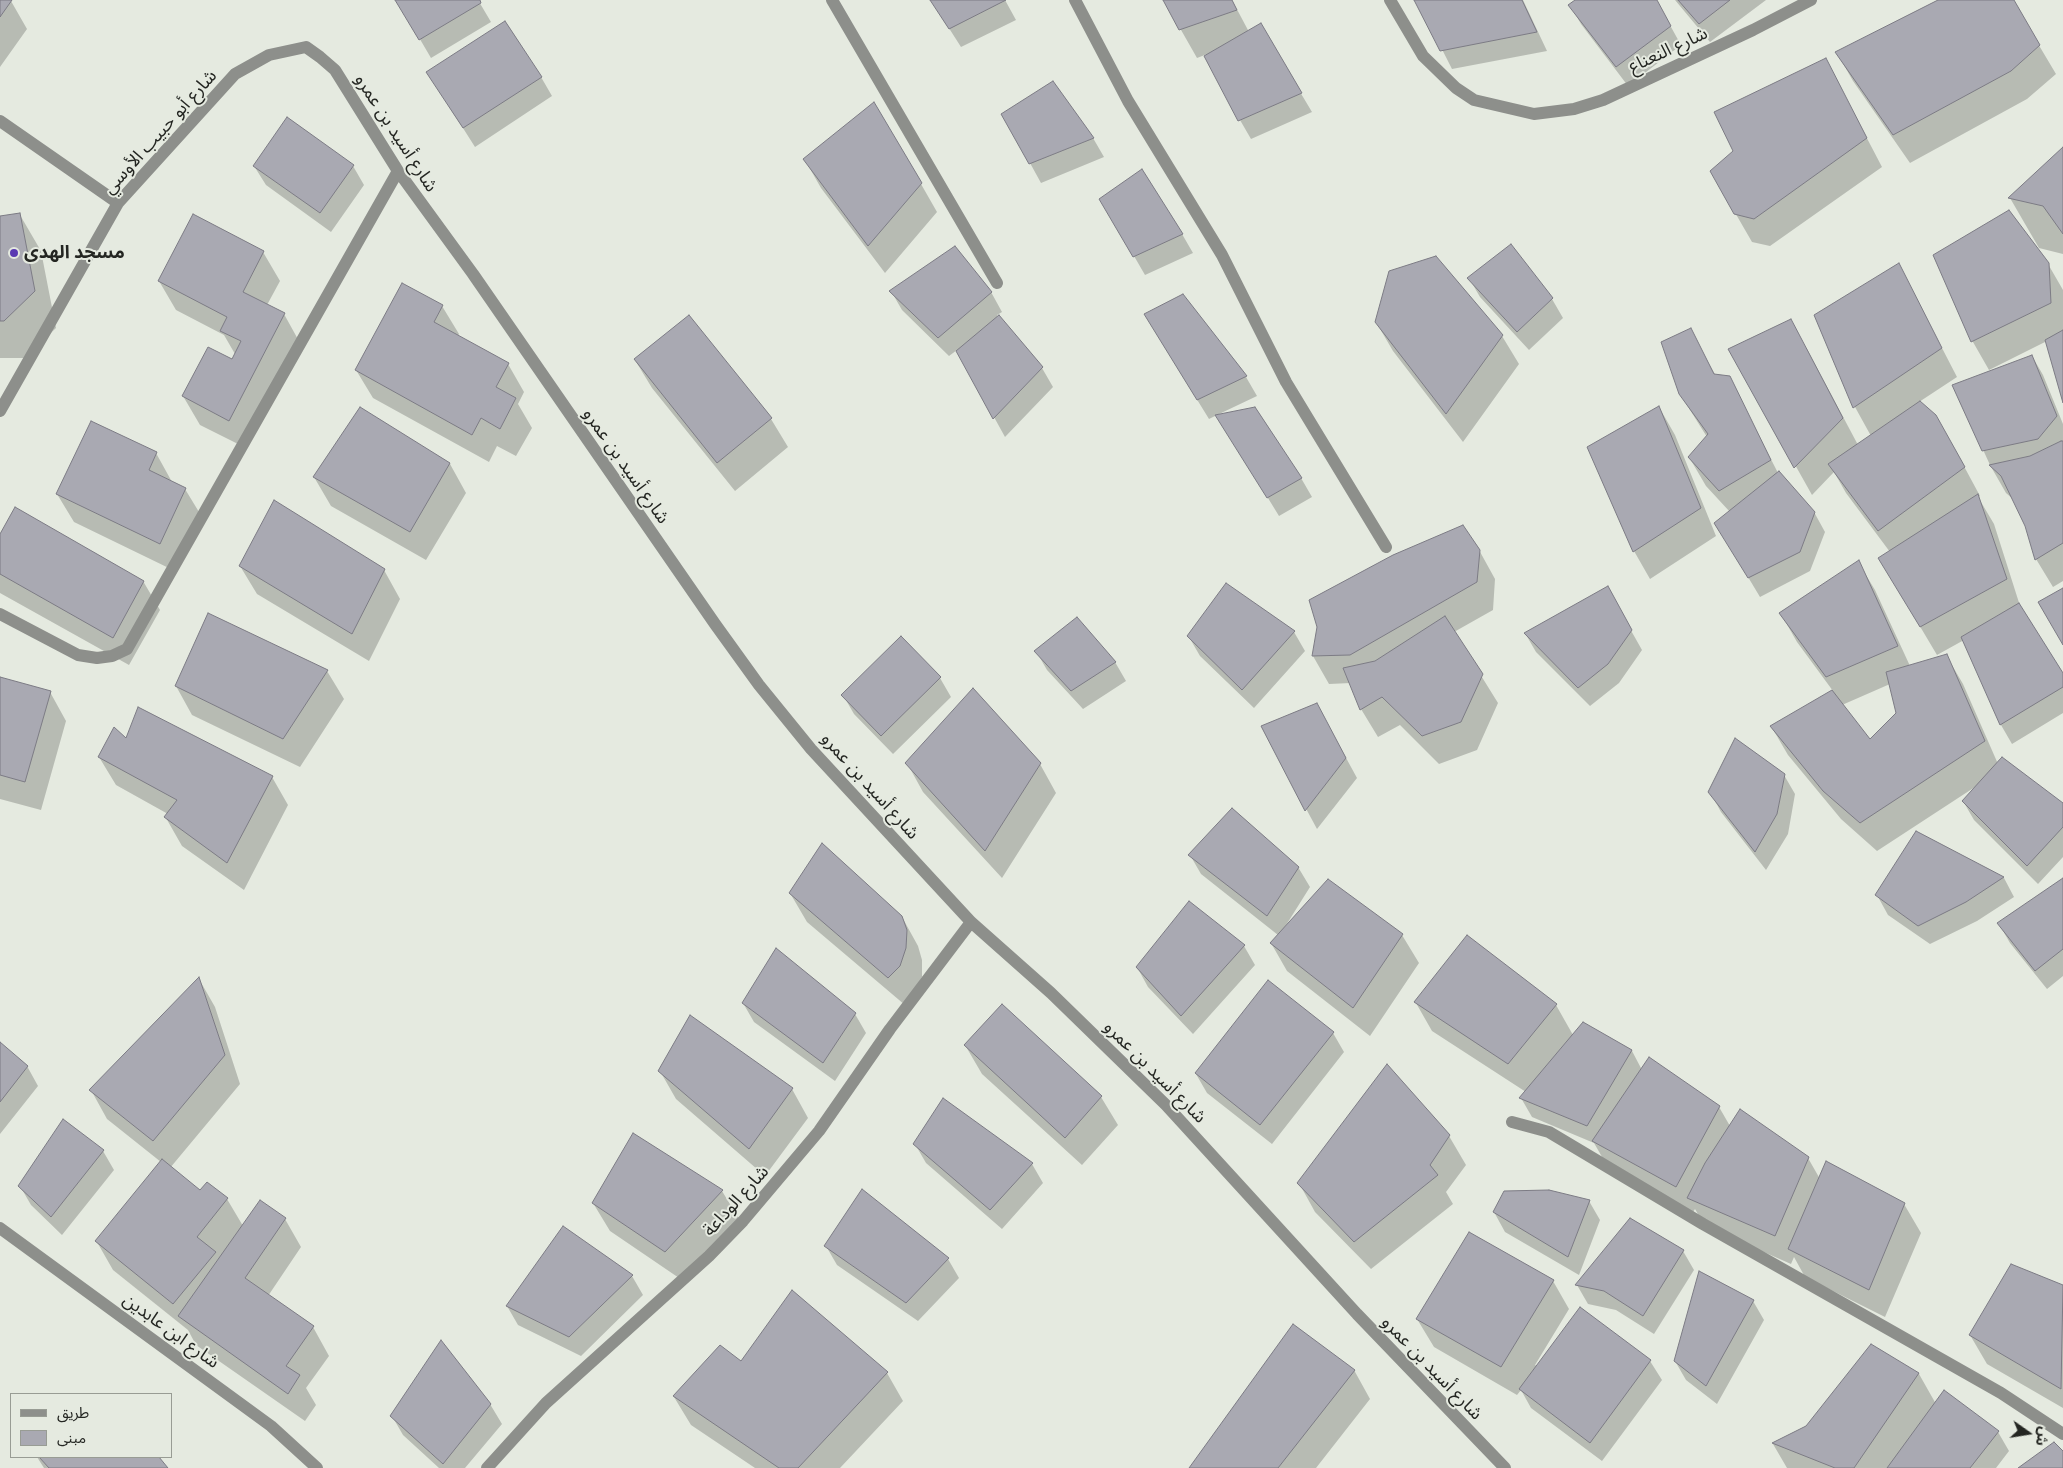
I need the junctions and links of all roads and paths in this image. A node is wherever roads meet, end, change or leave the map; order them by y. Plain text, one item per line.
1 (832, 0) edge
2 (1075, 0) edge
3 (1390, 0) edge
4 (1811, 0) edge
5 (306, 47) joint
6 (0, 121) edge
7 (398, 171) junction
8 (118, 203) junction
9 (997, 282) dead end
10 (0, 411) edge
11 (1386, 547) dead end
12 (0, 614) edge
13 (971, 922) junction
14 (1512, 1122) dead end
15 (0, 1228) edge
16 (2063, 1434) edge
17 (317, 1468) edge
18 (487, 1468) edge
19 (1505, 1468) edge

1 - 9 street
2 - 11 street
3 - 4 street, شارع النعناع
5 - 7 street, شارع أسيد بن عمرو
5 - 8 street, شارع أبو حبيب الأوسي
6 - 8 street
7 - 12 street
7 - 13 street, شارع أسيد بن عمرو
8 - 10 street, شارع أبو حبيب الأوسي
13 - 18 street, شارع الوداعة
13 - 19 street, شارع أسيد بن عمرو
14 - 16 street
15 - 17 street, شارع ابن عابدين

